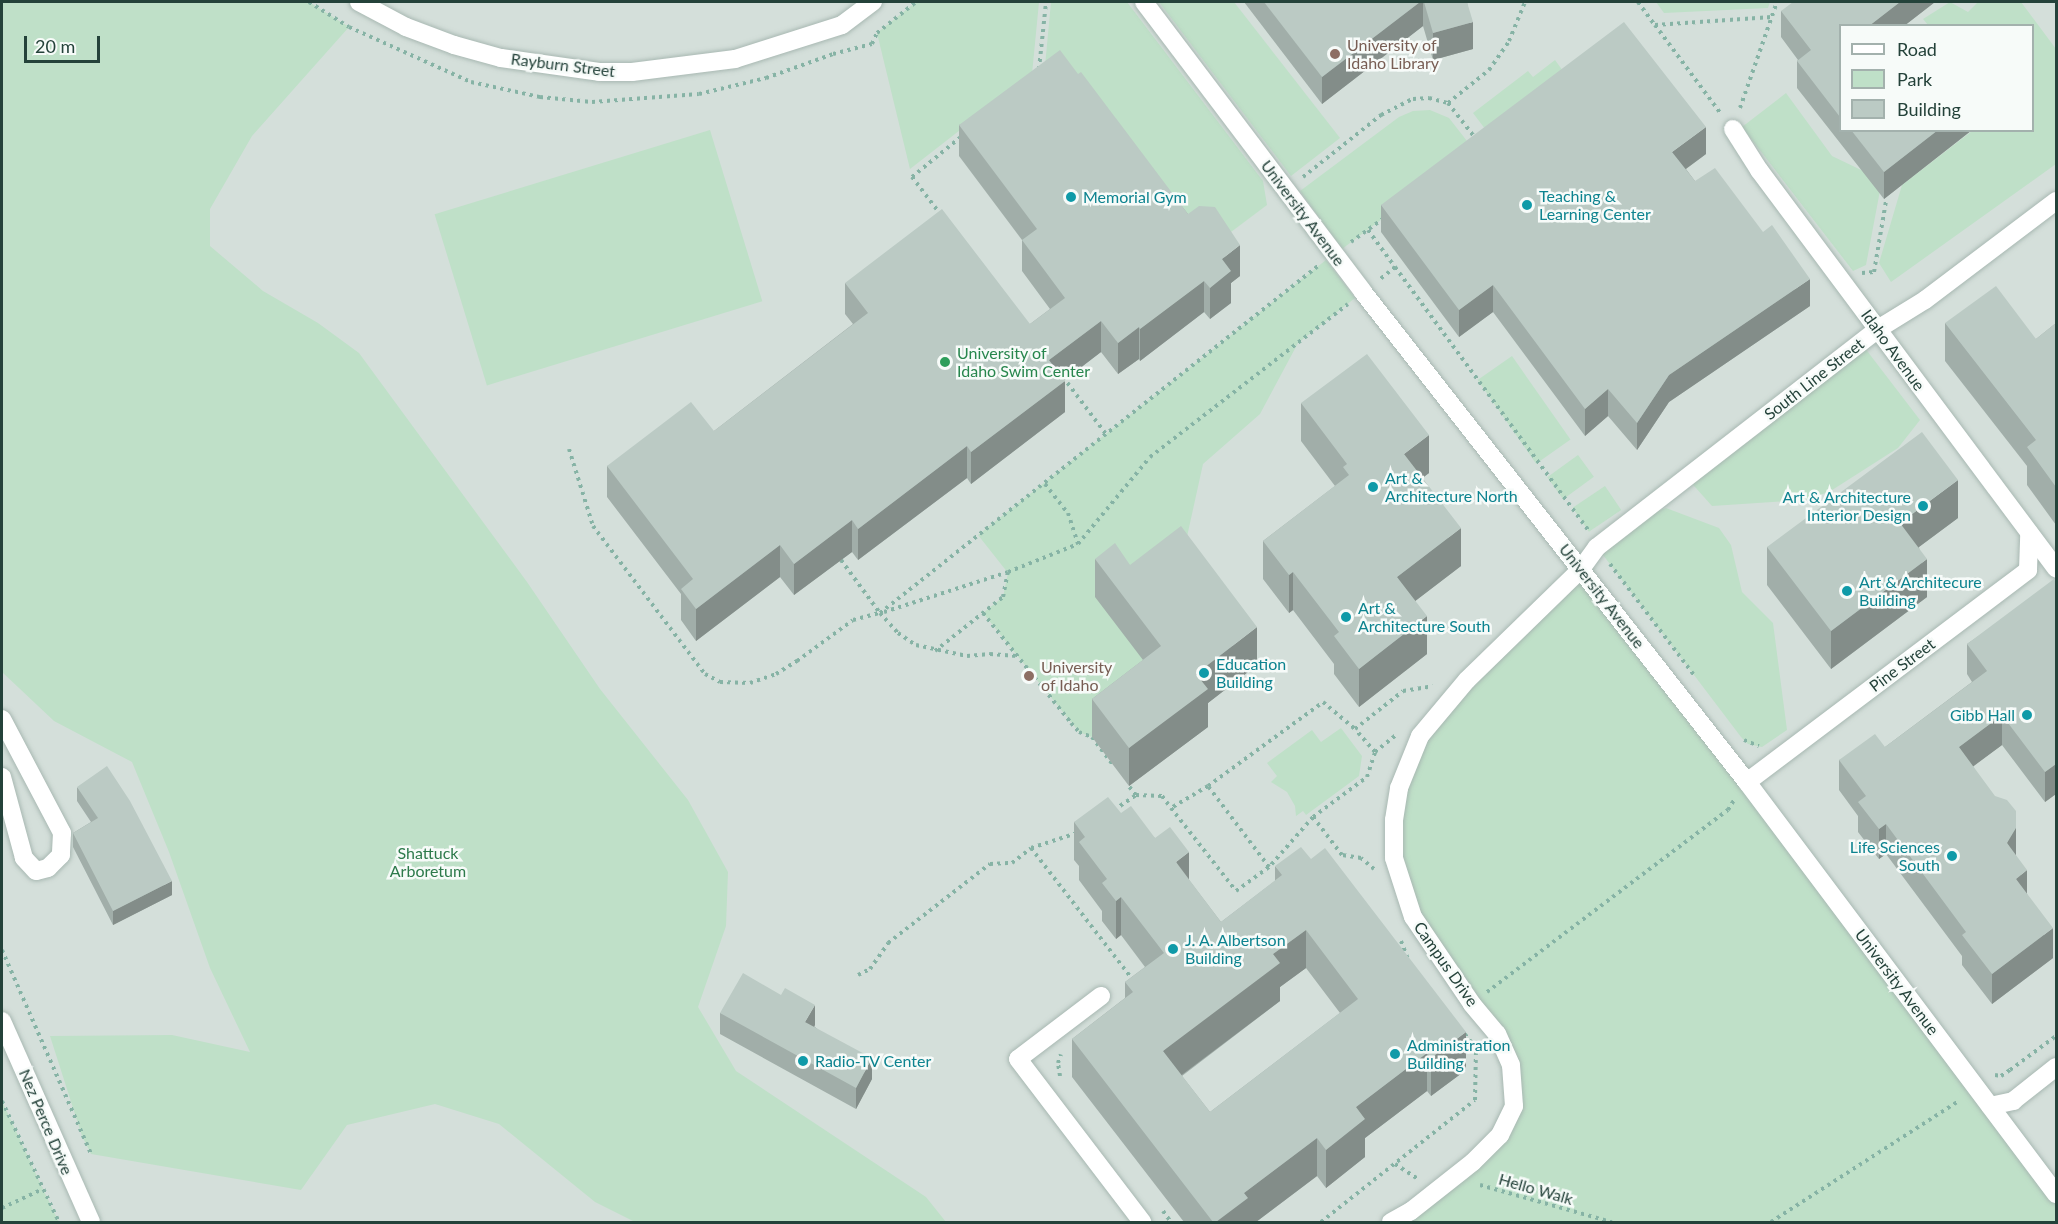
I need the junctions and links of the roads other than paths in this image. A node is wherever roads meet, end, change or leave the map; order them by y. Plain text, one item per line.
1 (359, 2) edge
2 (873, 2) edge
3 (1144, 2) edge
4 (1733, 129) road end
5 (2056, 201) edge
6 (1878, 329) junction
7 (2029, 533) junction
8 (1581, 569) junction
9 (2056, 569) edge
10 (2, 725) edge
11 (2, 777) edge
12 (1747, 782) junction
13 (1101, 996) dead end
14 (2, 1021) edge
15 (2056, 1067) edge
16 (1990, 1106) junction
17 (2056, 1194) edge
18 (92, 1222) edge
19 (1142, 1222) edge
20 (1391, 1222) edge

1 - 2 street, Rayburn Street
3 - 8 street, University Avenue
4 - 6 street, Idaho Avenue
5 - 6 street, South Line Street
6 - 7 street, Idaho Avenue
6 - 8 street, South Line Street
7 - 9 street, Idaho Avenue
7 - 12 street, Pine Street
8 - 12 street, University Avenue
8 - 20 street, Campus Drive
10 - 11 street
12 - 16 street, University Avenue
13 - 19 street
14 - 18 street, Nez Perce Drive
15 - 16 street
16 - 17 street, University Avenue

